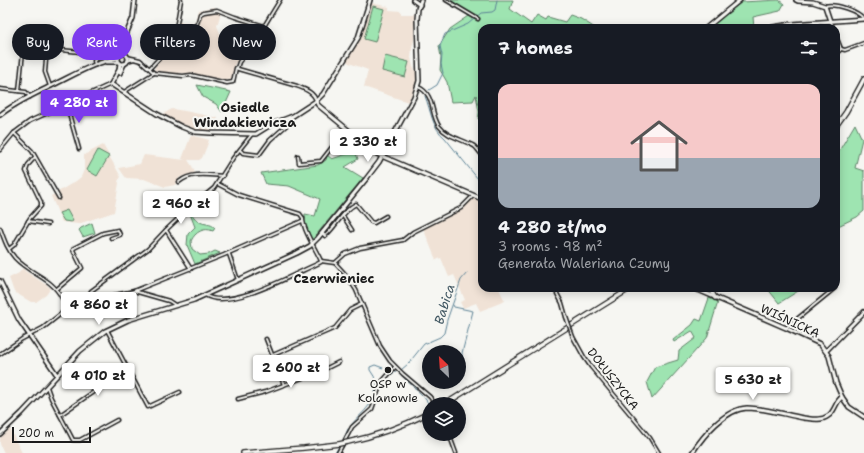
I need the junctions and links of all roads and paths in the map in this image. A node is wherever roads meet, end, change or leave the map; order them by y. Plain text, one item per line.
1 (135, 0) edge
2 (181, 0) edge
3 (280, 0) edge
4 (370, 0) edge
5 (413, 0) edge
6 (421, 0) edge
7 (446, 0) edge
8 (796, 0) edge
9 (738, 1) edge
10 (806, 1) edge
11 (813, 1) edge
12 (420, 5) junction
13 (825, 6) junction
14 (477, 19) dead end
15 (864, 19) edge
16 (830, 20) junction
17 (130, 24) edge
18 (198, 24) edge
19 (259, 24) edge
20 (265, 24) edge
21 (711, 24) edge
22 (792, 24) edge
23 (832, 24) edge
24 (864, 42) edge
25 (841, 49) edge
26 (64, 50) edge
27 (132, 57) edge
28 (22, 60) edge
29 (46, 60) edge
30 (115, 60) edge
31 (119, 60) edge
32 (121, 60) edge
33 (241, 60) edge
34 (126, 62) junction
35 (144, 62) junction
36 (96, 65) junction
37 (150, 68) junction
38 (236, 68) junction
39 (154, 73) junction
40 (116, 78) junction
41 (864, 79) edge
42 (111, 84) junction
43 (50, 87) junction
44 (418, 87) junction
45 (0, 89) edge
46 (19, 91) junction
47 (124, 92) junction
48 (30, 97) junction
49 (316, 101) junction
50 (65, 105) junction
51 (0, 115) edge
52 (290, 117) junction
53 (840, 120) edge
54 (346, 129) junction
55 (14, 133) junction
56 (252, 134) junction
57 (79, 149) dead end
58 (0, 150) edge
59 (240, 150) junction
60 (478, 150) edge
61 (298, 156) dead end
62 (382, 156) junction
63 (35, 157) junction
64 (222, 176) junction
65 (179, 182) dead end
66 (218, 184) junction
67 (474, 195) junction
68 (478, 196) edge
69 (59, 198) dead end
70 (343, 216) junction
71 (386, 216) dead end
72 (28, 221) junction
73 (302, 221) junction
74 (48, 224) dead end
75 (0, 228) edge
76 (166, 230) junction
77 (352, 230) dead end
78 (322, 234) junction
79 (111, 238) dead end
80 (312, 243) junction
81 (9, 249) junction
82 (228, 254) junction
83 (321, 261) junction
84 (335, 263) junction
85 (191, 269) junction
86 (238, 280) junction
87 (0, 281) edge
88 (57, 289) junction
89 (134, 291) junction
90 (556, 292) edge
91 (625, 292) edge
92 (703, 292) edge
93 (712, 292) edge
94 (830, 292) edge
95 (205, 296) junction
96 (715, 298) junction
97 (87, 301) junction
98 (362, 304) junction
99 (176, 306) junction
100 (67, 309) junction
101 (864, 312) edge
102 (786, 328) junction
103 (107, 330) junction
104 (30, 335) junction
105 (266, 339) dead end
106 (826, 350) junction
107 (0, 354) edge
108 (273, 354) junction
109 (339, 362) dead end
110 (395, 367) junction
111 (128, 368) junction
112 (57, 376) junction
113 (284, 385) junction
114 (47, 387) junction
115 (180, 392) dead end
116 (430, 397) edge
117 (456, 397) edge
118 (842, 397) junction
119 (238, 398) dead end
120 (60, 415) junction
121 (422, 417) edge
122 (864, 417) edge
123 (117, 420) dead end
124 (0, 434) edge
125 (452, 441) edge
126 (244, 453) edge
127 (338, 453) edge
128 (456, 453) edge
129 (659, 453) edge
130 (692, 453) edge

1 - 17 main road
2 - 37 street
3 - 20 street
4 - 49 main road
5 - 12 main road
6 - 12 main road
7 - 14 street
8 - 10 main road
9 - 21 main road
10 - 11 main road
11 - 13 main road
12 - 44 main road
13 - 15 street
13 - 16 main road
15 - 16 main road
16 - 22 main road
16 - 23 street
18 - 19 street
24 - 25 street
26 - 36 street
27 - 35 street
28 - 46 street
29 - 43 street
30 - 36 main road
31 - 40 main road
32 - 34 main road
33 - 38 street
34 - 35 street
34 - 40 main road
35 - 37 street
36 - 43 main road
37 - 39 street
38 - 39 street
38 - 49 street
39 - 47 street
40 - 42 main road
41 - 53 main road
42 - 47 main road
42 - 50 street
43 - 48 main road
44 - 60 street
44 - 62 main road
45 - 46 street
46 - 48 street
47 - 56 main road
48 - 51 main road
49 - 52 main road
49 - 54 main road
50 - 55 street
50 - 57 street
52 - 56 main road
52 - 59 street
54 - 61 street
54 - 62 main road
55 - 58 street
55 - 63 street
56 - 59 street
59 - 64 street
62 - 67 main road
62 - 78 main road
63 - 69 street
63 - 72 street
64 - 65 street
64 - 66 street
66 - 73 street
66 - 76 street
67 - 68 main road
67 - 84 street
70 - 71 street
70 - 77 street
70 - 78 street
72 - 74 street
72 - 81 street
73 - 80 street
73 - 82 street
75 - 81 street
76 - 85 street
76 - 97 street
78 - 80 main road
79 - 88 street
80 - 83 street
80 - 86 main road
81 - 88 street
82 - 85 street
82 - 86 street
83 - 84 street
83 - 95 street
84 - 98 street
85 - 89 street
86 - 95 main road
87 - 104 main road
88 - 100 street
89 - 97 street
89 - 99 street
90 - 129 street, DOŁUSZYCKA, bridge
91 - 117 main road
92 - 96 main road, WIŚNICKA
93 - 96 main road
94 - 102 street
95 - 99 main road
96 - 102 main road, WIŚNICKA
97 - 100 street
98 - 108 street
98 - 110 street
99 - 103 main road
100 - 104 street
101 - 106 main road
102 - 106 main road, WIŚNICKA
103 - 111 street
103 - 112 main road
104 - 107 street
104 - 112 main road
105 - 108 street
106 - 118 main road, WIŚNICKA
108 - 113 street
109 - 113 street
110 - 116 street
110 - 127 street
111 - 115 street
111 - 120 street
112 - 114 main road
113 - 119 street
114 - 120 street
114 - 124 main road
118 - 122 main road, WIŚNICKA
118 - 130 main road
120 - 123 street
121 - 126 main road, bridge
125 - 128 street

